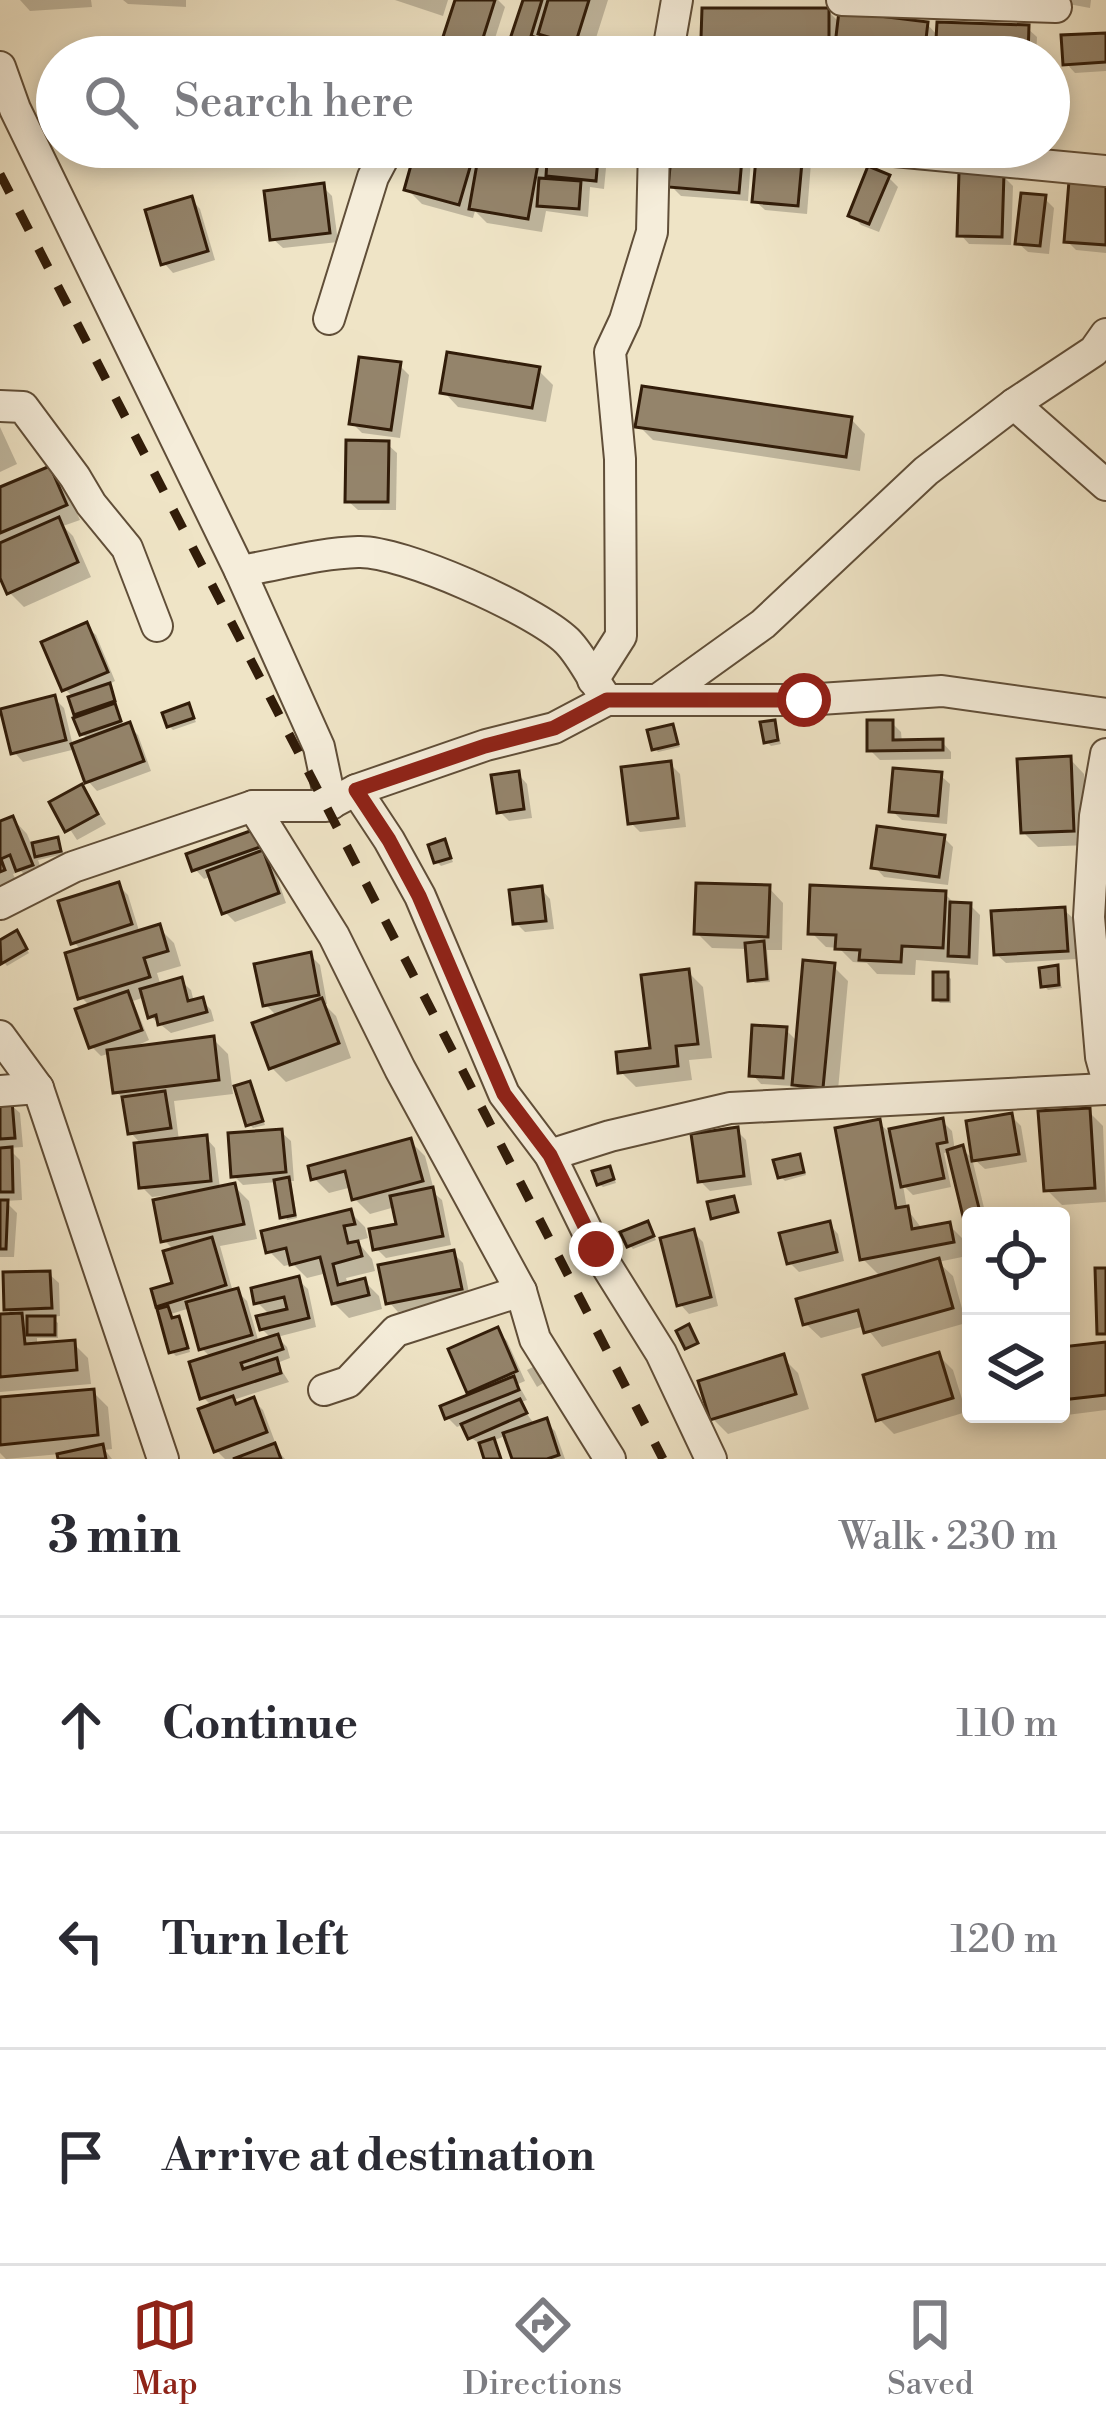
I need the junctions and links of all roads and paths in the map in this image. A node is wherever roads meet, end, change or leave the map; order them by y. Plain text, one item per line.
1 (677, 0) edge
2 (842, 0) edge
3 (1056, 7) dead end
4 (671, 36) edge
5 (0, 68) edge
6 (36, 152) edge
7 (44, 168) edge
8 (378, 168) edge
9 (654, 168) edge
10 (1065, 168) edge
11 (1106, 172) edge
12 (329, 319) dead end
13 (1106, 334) edge
14 (1014, 404) junction
15 (0, 406) edge
16 (1106, 485) edge
17 (239, 571) junction
18 (157, 626) dead end
19 (600, 690) junction
20 (660, 698) junction
21 (1106, 714) edge
22 (1106, 754) edge
23 (343, 797) junction
24 (254, 806) junction
25 (0, 904) edge
26 (0, 1036) edge
27 (1106, 1076) edge
28 (38, 1088) junction
29 (1106, 1089) edge
30 (0, 1091) edge
31 (550, 1155) junction
32 (521, 1292) junction
33 (324, 1390) dead end
34 (163, 1459) edge
35 (610, 1459) edge
36 (711, 1459) edge

1 - 4 street
2 - 3 street
5 - 6 street
7 - 17 street
8 - 12 street
9 - 19 street
10 - 11 street
13 - 14 street
14 - 16 street
14 - 20 street
15 - 18 street
17 - 19 street
17 - 23 street
19 - 20 street
19 - 23 street
20 - 21 street
22 - 27 street
23 - 24 street
23 - 31 street
24 - 25 street
24 - 32 street
26 - 28 street
28 - 30 street
28 - 34 street
29 - 31 street
31 - 36 street
32 - 33 street
32 - 35 street

